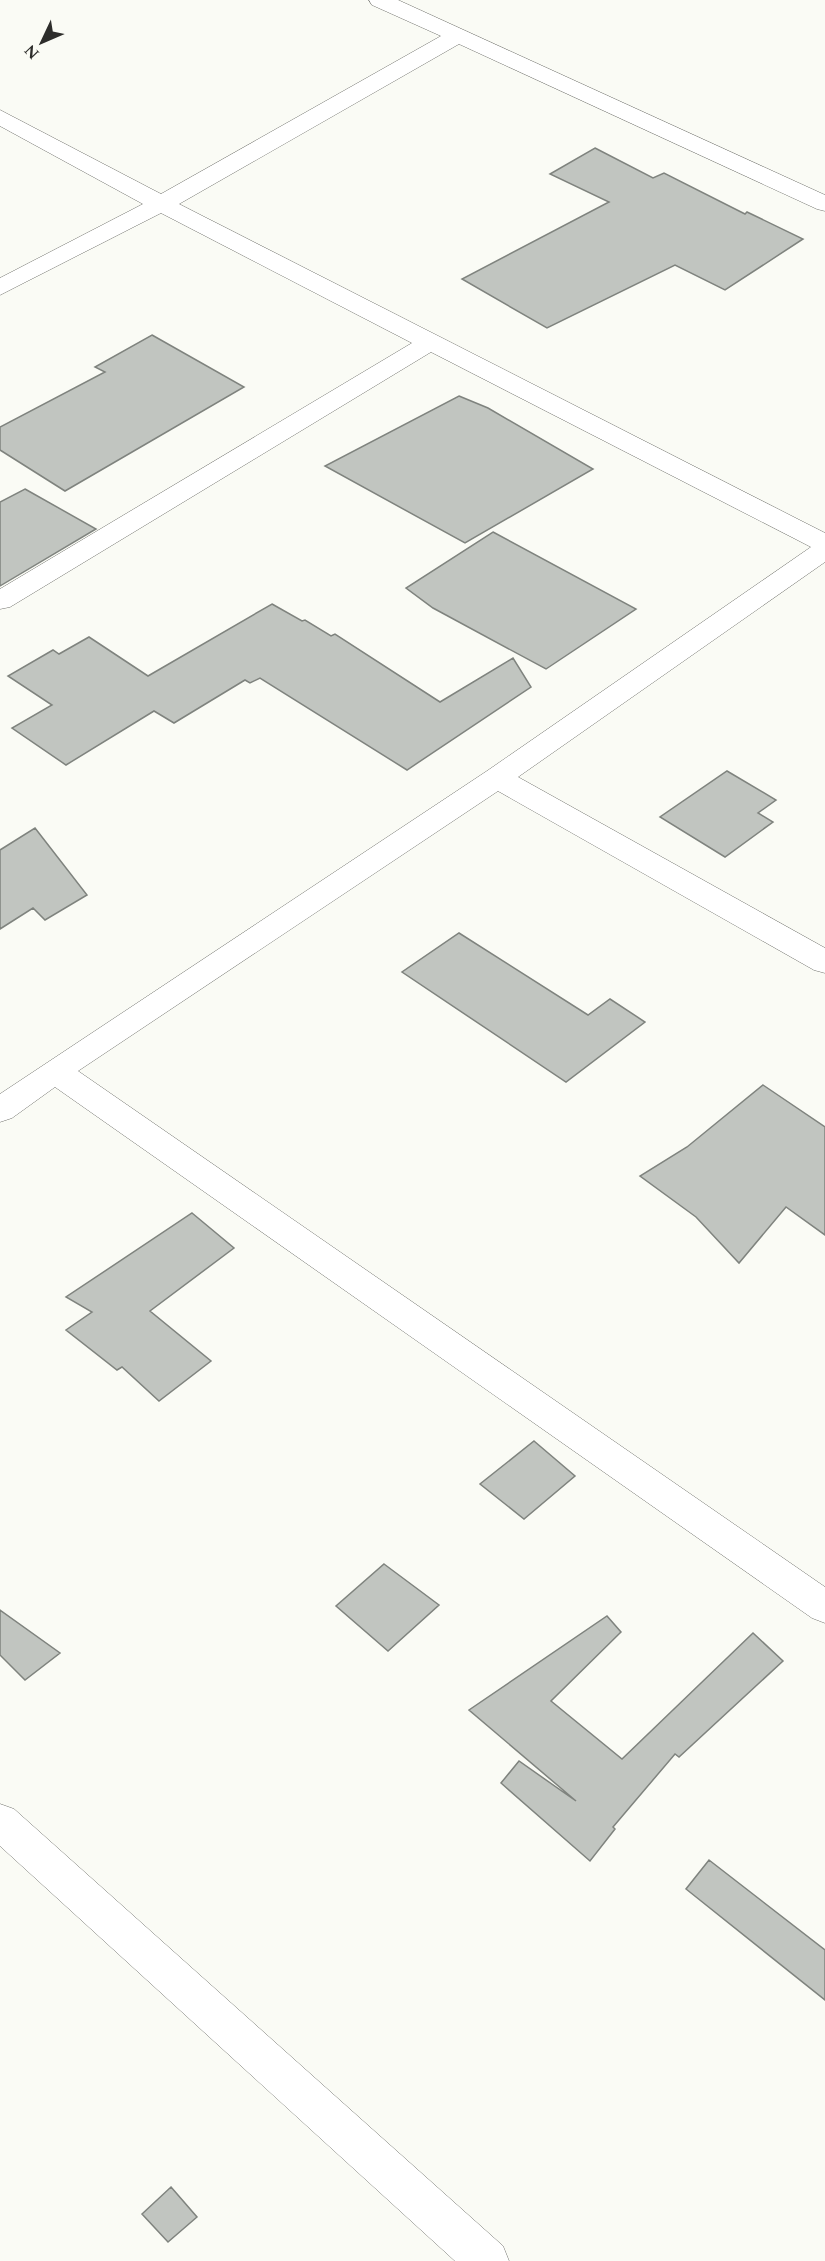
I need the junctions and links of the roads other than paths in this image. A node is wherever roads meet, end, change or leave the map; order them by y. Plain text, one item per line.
1 (380, 0) edge
2 (457, 36) junction
3 (0, 117) edge
4 (161, 204) junction
5 (825, 204) edge
6 (0, 288) edge
7 (431, 342) junction
8 (825, 544) edge
9 (825, 550) edge
10 (0, 600) edge
11 (497, 778) junction
12 (825, 962) edge
13 (55, 1071) junction
14 (0, 1110) edge
15 (825, 1607) edge
16 (0, 1821) edge
17 (487, 2261) edge

1 - 2 street
2 - 4 street
2 - 5 street
3 - 4 street
4 - 6 street
4 - 7 street
7 - 8 street
7 - 10 street
9 - 11 street
11 - 12 street
11 - 13 street
13 - 14 street
13 - 15 street
16 - 17 street

